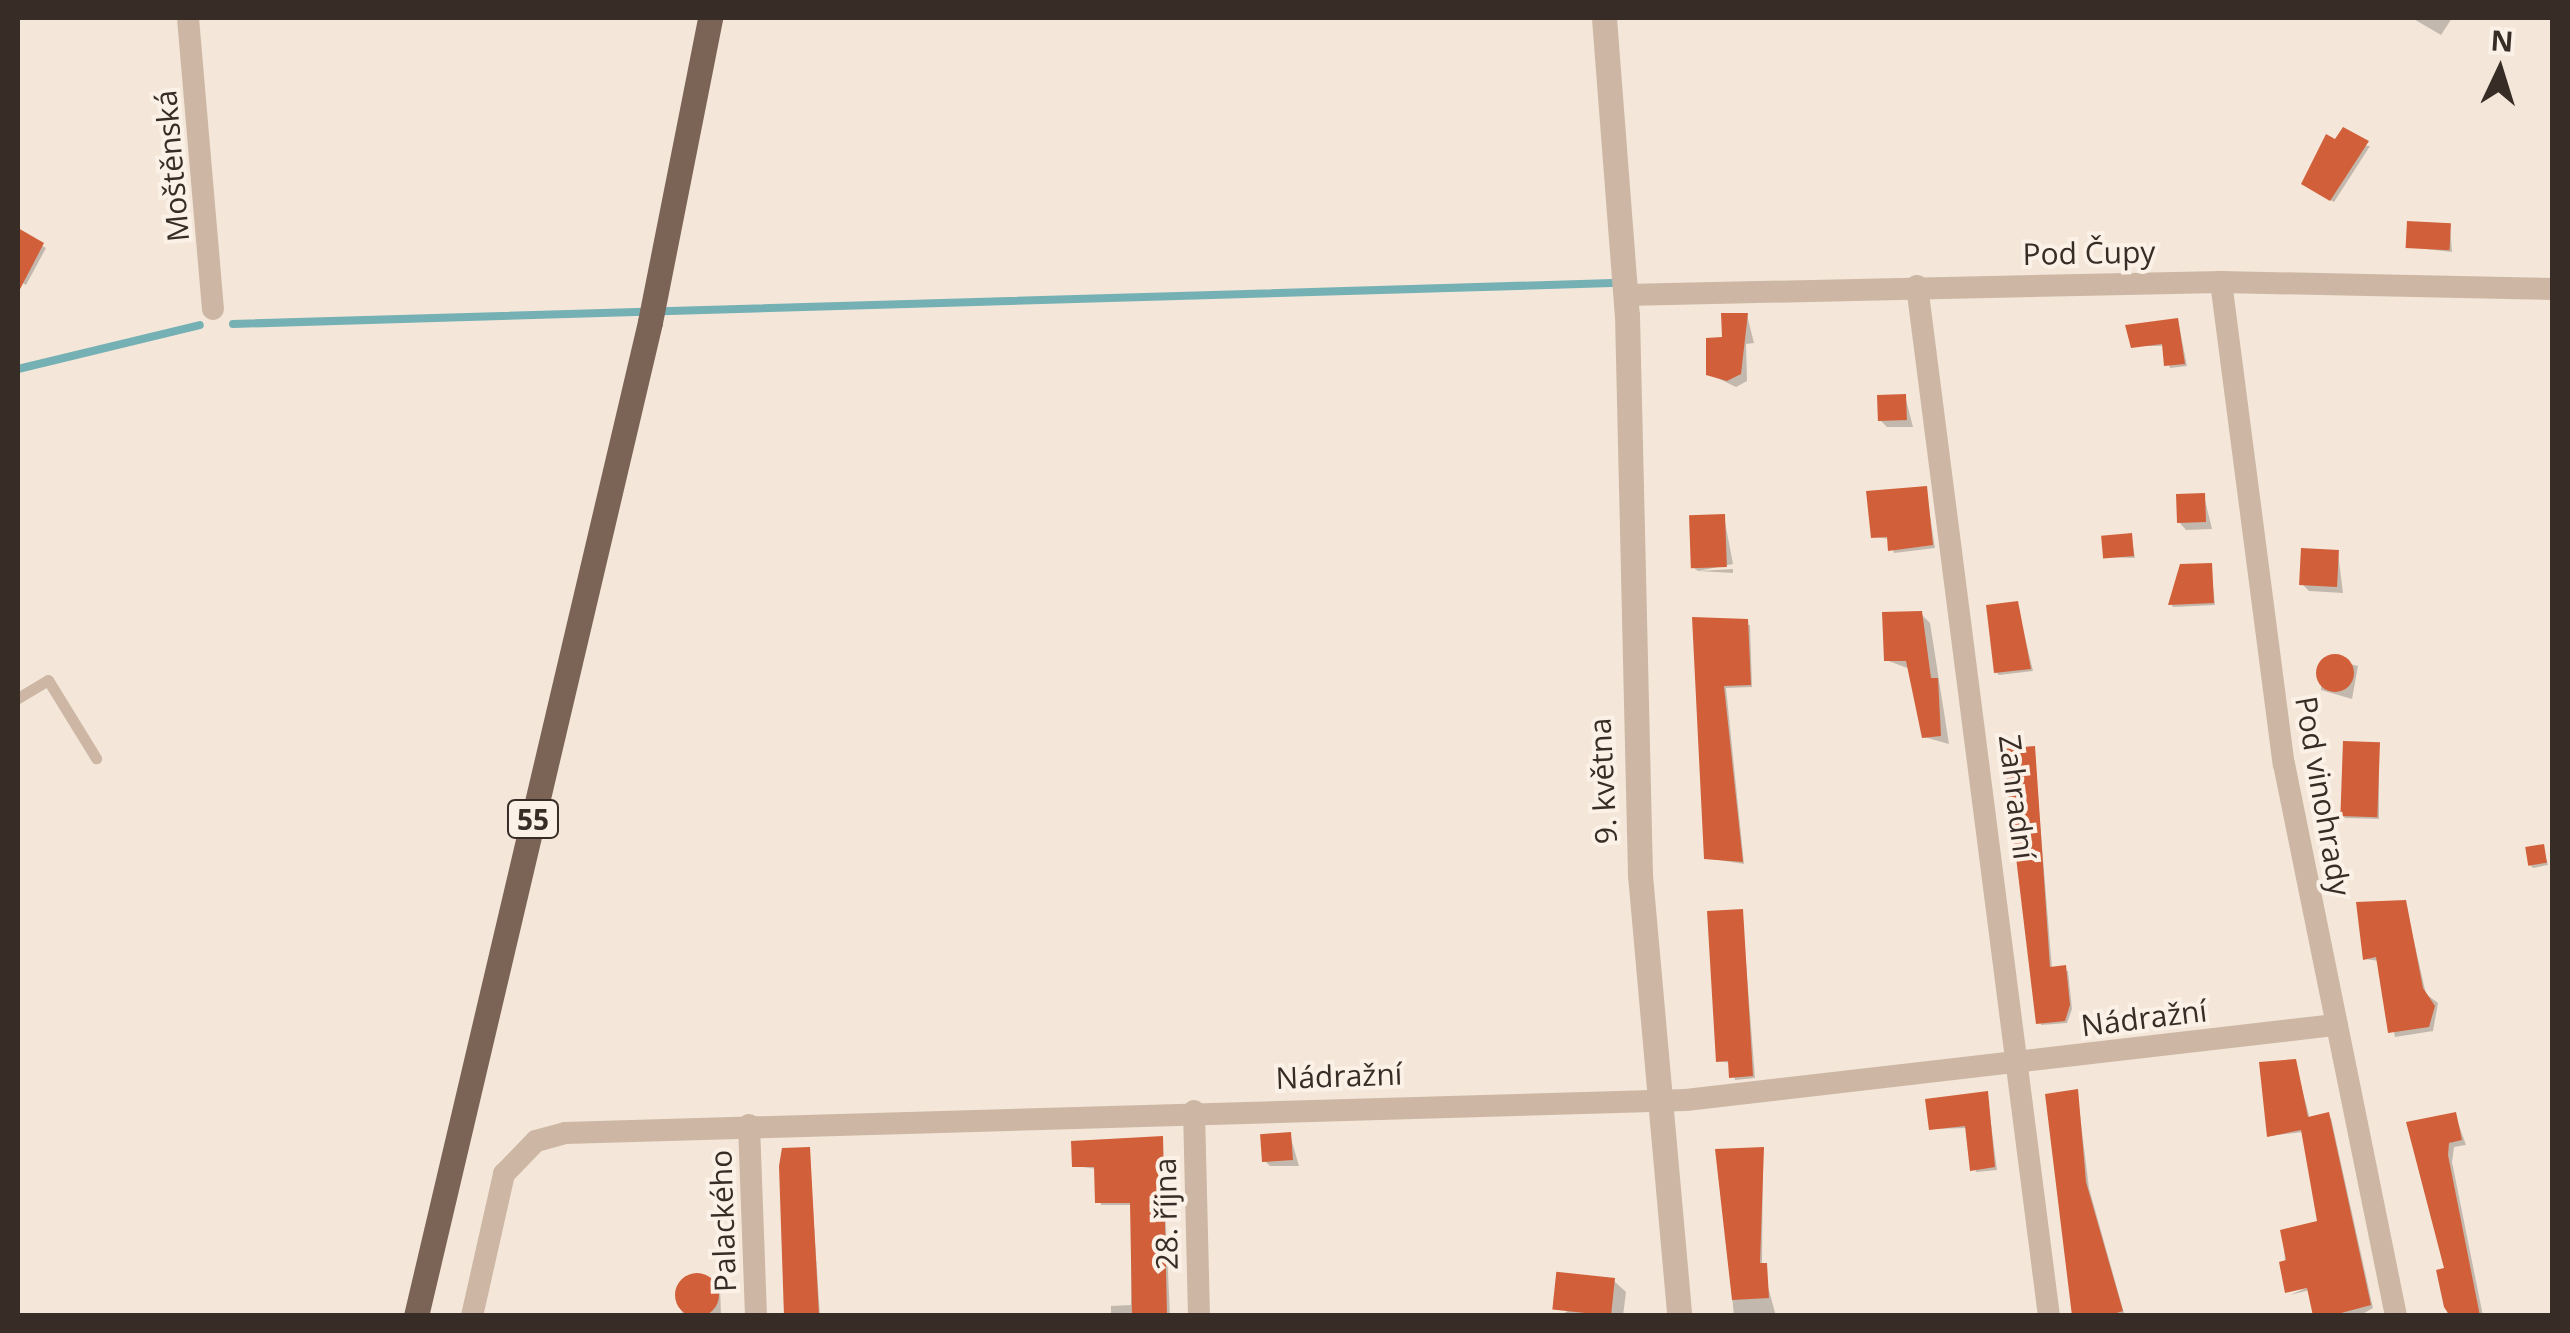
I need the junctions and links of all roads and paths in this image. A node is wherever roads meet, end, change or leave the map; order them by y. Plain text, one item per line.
1 (188, 18) edge
2 (710, 18) edge
3 (1604, 18) edge
4 (2221, 282) junction
5 (1917, 286) junction
6 (2552, 289) edge
7 (1626, 295) junction
8 (213, 310) dead end
9 (18, 698) edge
10 (96, 758) dead end
11 (2334, 1025) junction
12 (2019, 1063) junction
13 (1658, 1102) junction
14 (1194, 1111) junction
15 (750, 1125) junction
16 (416, 1316) edge
17 (472, 1316) edge
18 (756, 1316) edge
19 (1198, 1316) edge
20 (1678, 1316) edge
21 (2049, 1316) edge
22 (2396, 1316) edge

1 - 8 street, Moštěnská
2 - 16 main road, 55
3 - 7 street, 9. května
4 - 5 street, Pod Čupy
4 - 6 street, Pod Čupy
4 - 11 street, Pod vinohrady
5 - 7 street, Pod Čupy
5 - 12 street, Zahradní
7 - 13 street, 9. května
9 - 10 lane
11 - 12 street, Nádražní
11 - 22 street, Pod vinohrady
12 - 13 street, Nádražní
12 - 21 street, Zahradní
13 - 14 street, Nádražní
13 - 20 street, 9. května
14 - 15 street, Nádražní
14 - 19 street, 28. října
15 - 17 street, Nádražní
15 - 18 street, Palackého

